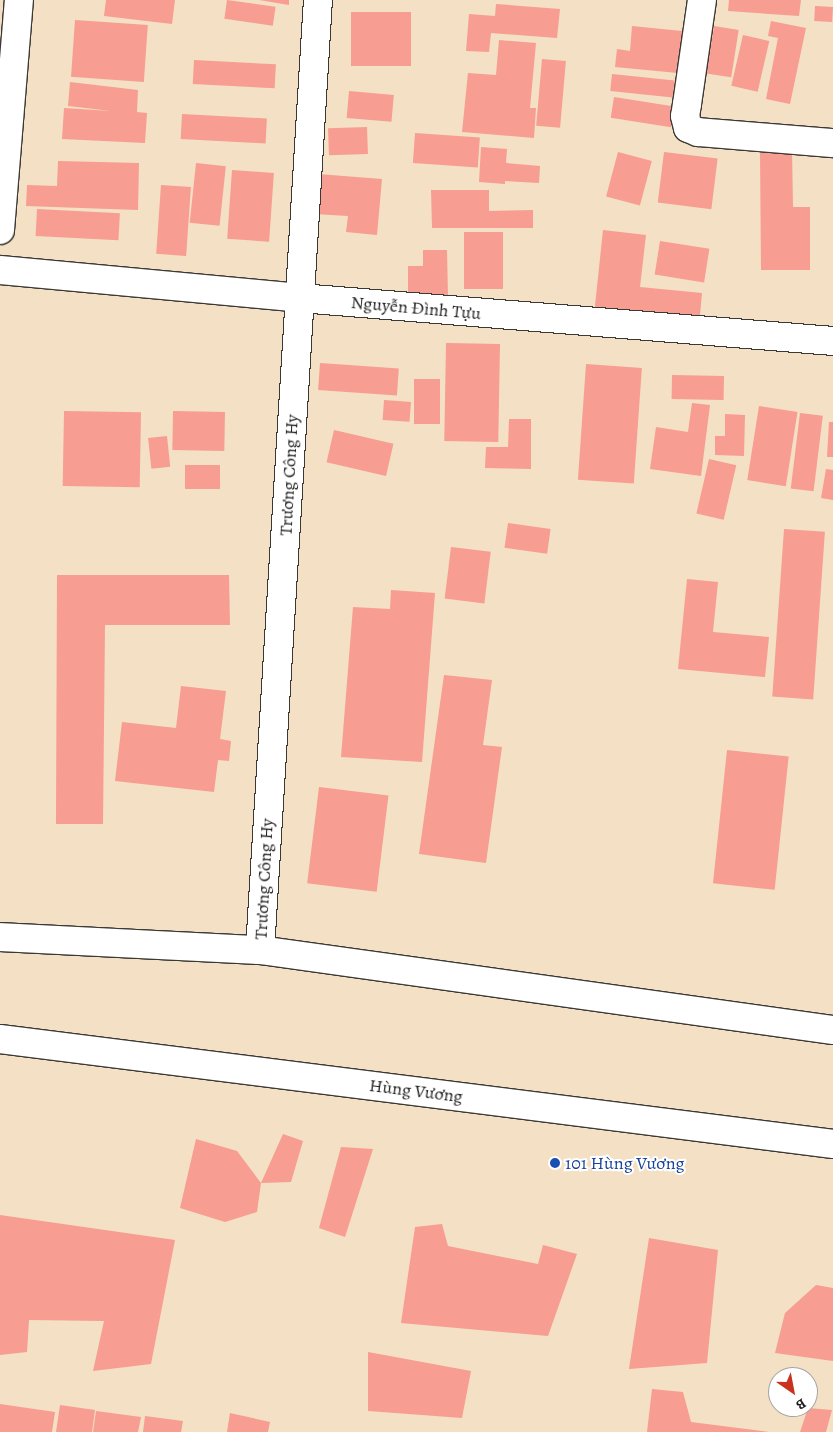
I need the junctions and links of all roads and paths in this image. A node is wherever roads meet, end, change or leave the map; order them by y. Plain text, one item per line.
1 (19, 0) edge
2 (318, 0) edge
3 (702, 0) edge
4 (833, 142) edge
5 (0, 226) edge
6 (0, 230) edge
7 (0, 270) edge
8 (300, 298) junction
9 (833, 341) edge
10 (0, 937) edge
11 (260, 950) junction
12 (833, 1030) edge
13 (0, 1039) edge
14 (833, 1144) edge

1 - 5 street
2 - 8 street, Trương Công Hy
3 - 4 street
5 - 6 street
7 - 8 street, Nguyễn Đình Tựu
8 - 9 street, Nguyễn Đình Tựu
8 - 11 street, Trương Công Hy
10 - 11 street
11 - 12 street
13 - 14 street, Hùng Vương

